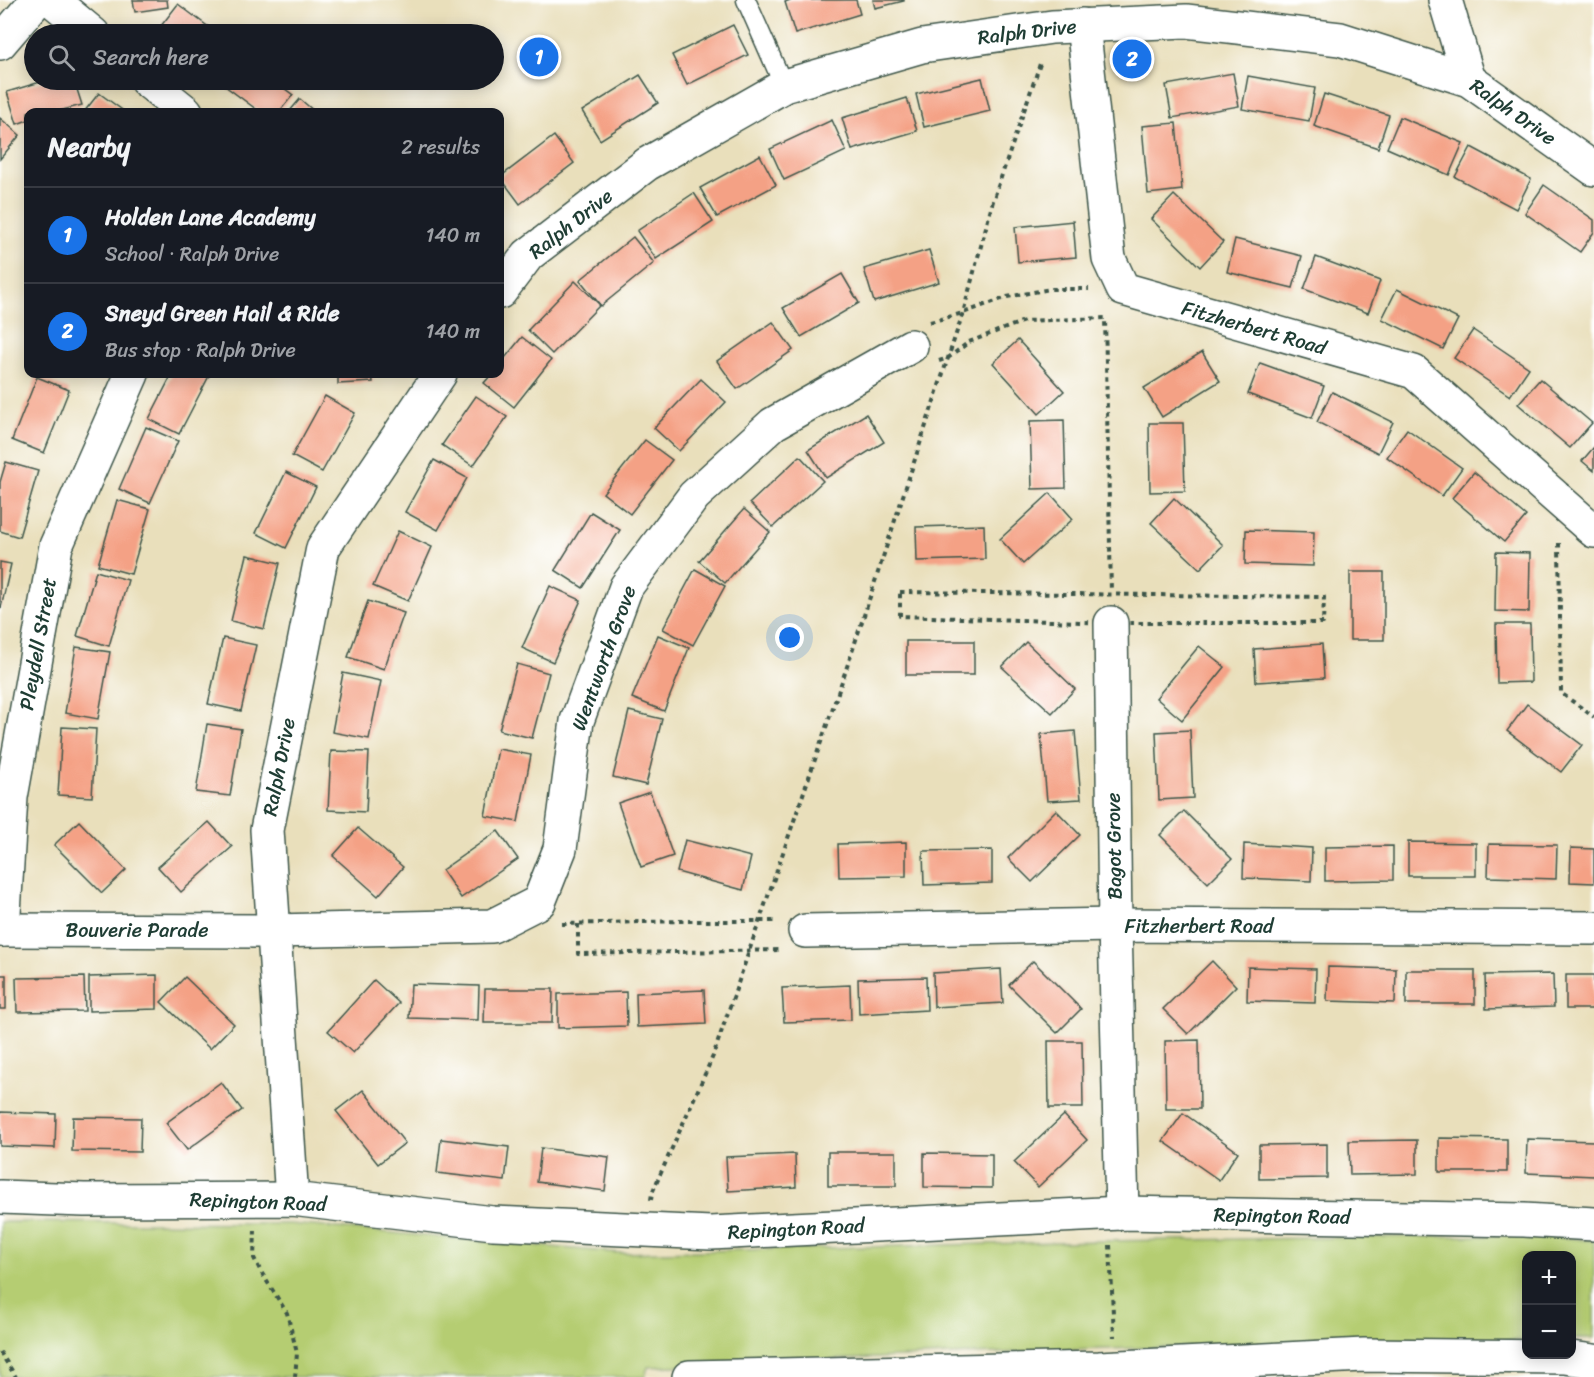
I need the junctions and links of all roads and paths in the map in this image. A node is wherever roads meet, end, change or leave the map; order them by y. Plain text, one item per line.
1 (37, 0) edge
2 (51, 0) edge
3 (746, 0) edge
4 (1444, 0) edge
5 (1195, 11) edge
6 (81, 24) edge
7 (1068, 26) junction
8 (0, 43) edge
9 (1469, 80) junction
10 (784, 86) junction
11 (158, 90) edge
12 (181, 108) edge
13 (1594, 169) edge
14 (504, 287) edge
15 (1123, 290) junction
16 (963, 313) junction
17 (911, 346) junction
18 (948, 358) junction
19 (130, 378) edge
20 (437, 378) edge
21 (1559, 500) junction
22 (1594, 531) edge
23 (1111, 614) joint
24 (1594, 717) edge
25 (761, 921) junction
26 (557, 924) dead end
27 (578, 924) junction
28 (1115, 925) junction
29 (1594, 928) edge
30 (1, 930) edge
31 (274, 931) junction
32 (805, 931) junction
33 (749, 952) junction
34 (0, 1197) edge
35 (256, 1199) junction
36 (292, 1199) junction
37 (1115, 1214) junction
38 (1594, 1224) edge
39 (648, 1229) junction
40 (0, 1352) edge
41 (1594, 1361) edge
42 (1099, 1373) edge
43 (16, 1377) edge
44 (295, 1377) edge
45 (689, 1377) edge

1 - 8 street
2 - 6 street
3 - 10 lane
4 - 9 street
5 - 7 street, Ralph Drive
5 - 9 street, Ralph Drive
7 - 10 street, Ralph Drive
7 - 15 street
7 - 16 path
9 - 13 street, Ralph Drive
10 - 14 street, Ralph Drive
11 - 12 street
15 - 16 path
15 - 21 street, Fitzherbert Road
16 - 17 path
16 - 18 path
17 - 18 path
17 - 31 street, Wentworth Grove
18 - 23 path
18 - 25 path
19 - 30 street, Pleydell Street
20 - 31 street, Ralph Drive
21 - 22 street, Fitzherbert Road
21 - 24 path
23 - 28 street, Bagot Grove
25 - 27 path
25 - 32 path
25 - 33 path
26 - 27 path
27 - 33 path
28 - 29 street, Fitzherbert Road
28 - 32 street, Fitzherbert Road
28 - 37 street, Bagot Grove
30 - 31 street, Bouverie Parade
31 - 36 street, Ralph Drive
32 - 33 path
33 - 39 path
34 - 35 street, Repington Road
35 - 36 street, Repington Road
35 - 44 path
36 - 39 street, Repington Road
37 - 38 street, Repington Road
37 - 39 street, Repington Road
37 - 42 path
40 - 43 path
41 - 42 street
42 - 45 street

